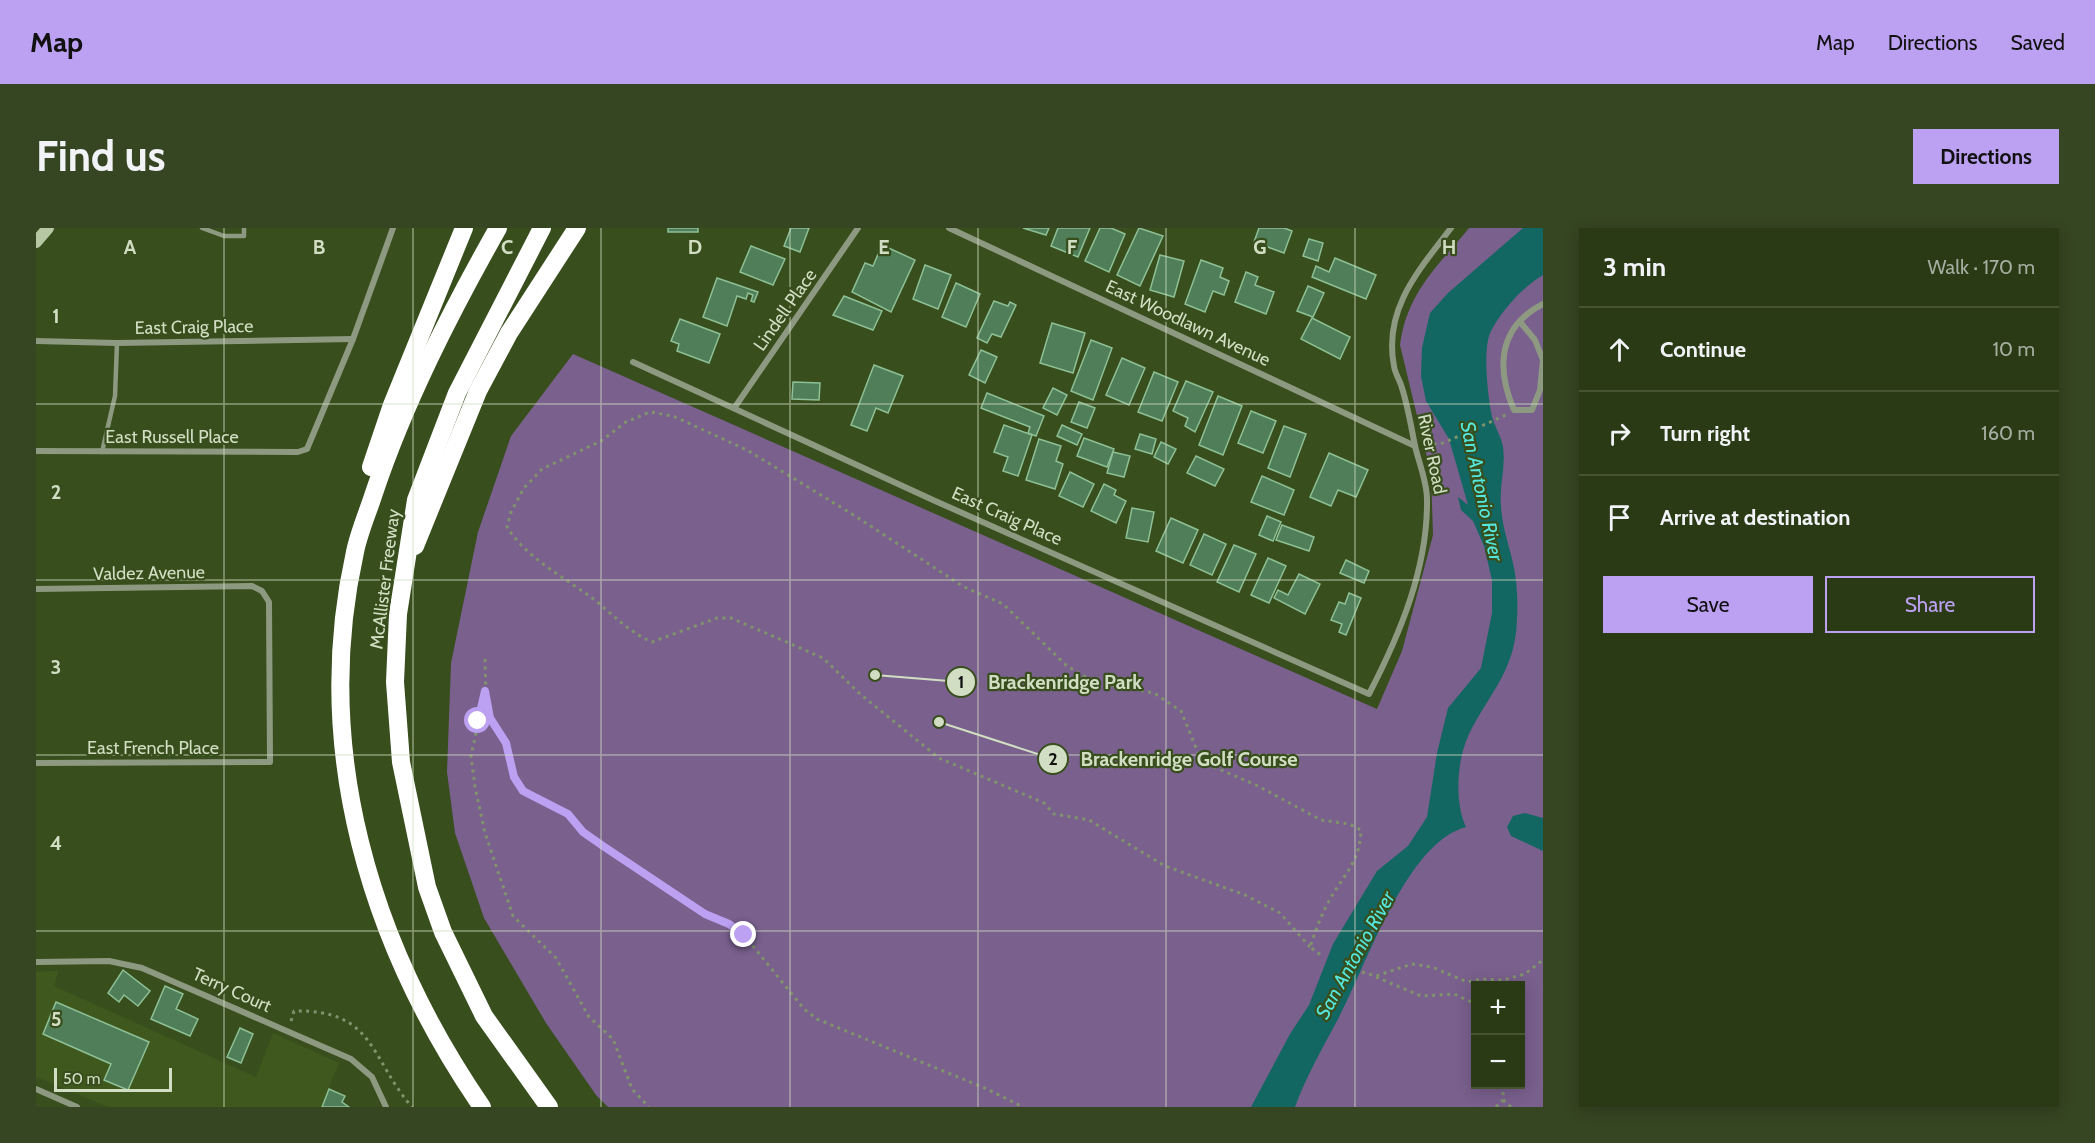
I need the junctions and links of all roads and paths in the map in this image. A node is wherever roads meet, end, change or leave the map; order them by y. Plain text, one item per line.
1 (48, 228) edge
2 (201, 228) edge
3 (244, 228) edge
4 (393, 228) edge
5 (464, 228) edge
6 (498, 228) edge
7 (542, 228) edge
8 (577, 228) edge
9 (858, 228) edge
10 (949, 228) edge
11 (1451, 228) edge
12 (36, 242) edge
13 (1543, 304) edge
14 (1521, 323) junction
15 (353, 339) junction
16 (36, 341) edge
17 (117, 343) junction
18 (1543, 360) edge
19 (633, 362) dead end
20 (735, 407) junction
21 (1497, 420) dead end
22 (1415, 446) junction
23 (36, 451) edge
24 (102, 452) junction
25 (355, 550) junction
26 (403, 572) junction
27 (36, 589) edge
28 (485, 659) dead end
29 (485, 691) junction
30 (1370, 694) joint
31 (270, 762) joint
32 (36, 763) edge
33 (1310, 947) junction
34 (1322, 956) dead end
35 (1543, 960) edge
36 (36, 962) edge
37 (1362, 972) dead end
38 (1376, 976) junction
39 (1471, 1002) edge
40 (291, 1021) dead end
41 (36, 1089) edge
42 (1503, 1089) edge
43 (1503, 1100) junction
44 (77, 1107) edge
45 (386, 1107) edge
46 (412, 1107) edge
47 (482, 1107) edge
48 (549, 1107) edge
49 (649, 1107) edge
50 (1023, 1107) edge
51 (1496, 1107) edge
52 (1511, 1107) edge

1 - 12 main road
2 - 3 lane
4 - 15 street
5 - 25 highway
6 - 25 highway, McAllister Freeway
7 - 26 highway, McAllister Freeway
8 - 26 highway
9 - 20 street, Lindell Place
10 - 22 street, East Woodlawn Avenue
11 - 22 street, River Road
13 - 14 street
14 - 18 street
14 - 18 street
15 - 17 street, East Craig Place
15 - 24 street, East Russell Place
16 - 17 street, East Craig Place
17 - 24 lane
19 - 20 street, East Craig Place
20 - 30 street, East Craig Place
21 - 22 path
22 - 30 street, River Road
23 - 24 street, East Russell Place
25 - 47 highway, McAllister Freeway
26 - 48 highway, McAllister Freeway
27 - 31 street, Valdez Avenue
28 - 29 path
29 - 49 path
29 - 50 path
31 - 32 street, East French Place
33 - 33 path
33 - 34 path
35 - 38 path
36 - 45 street, Terry Court
37 - 38 path
38 - 39 path
40 - 46 path
41 - 44 street
42 - 43 path
43 - 51 path
43 - 52 path

